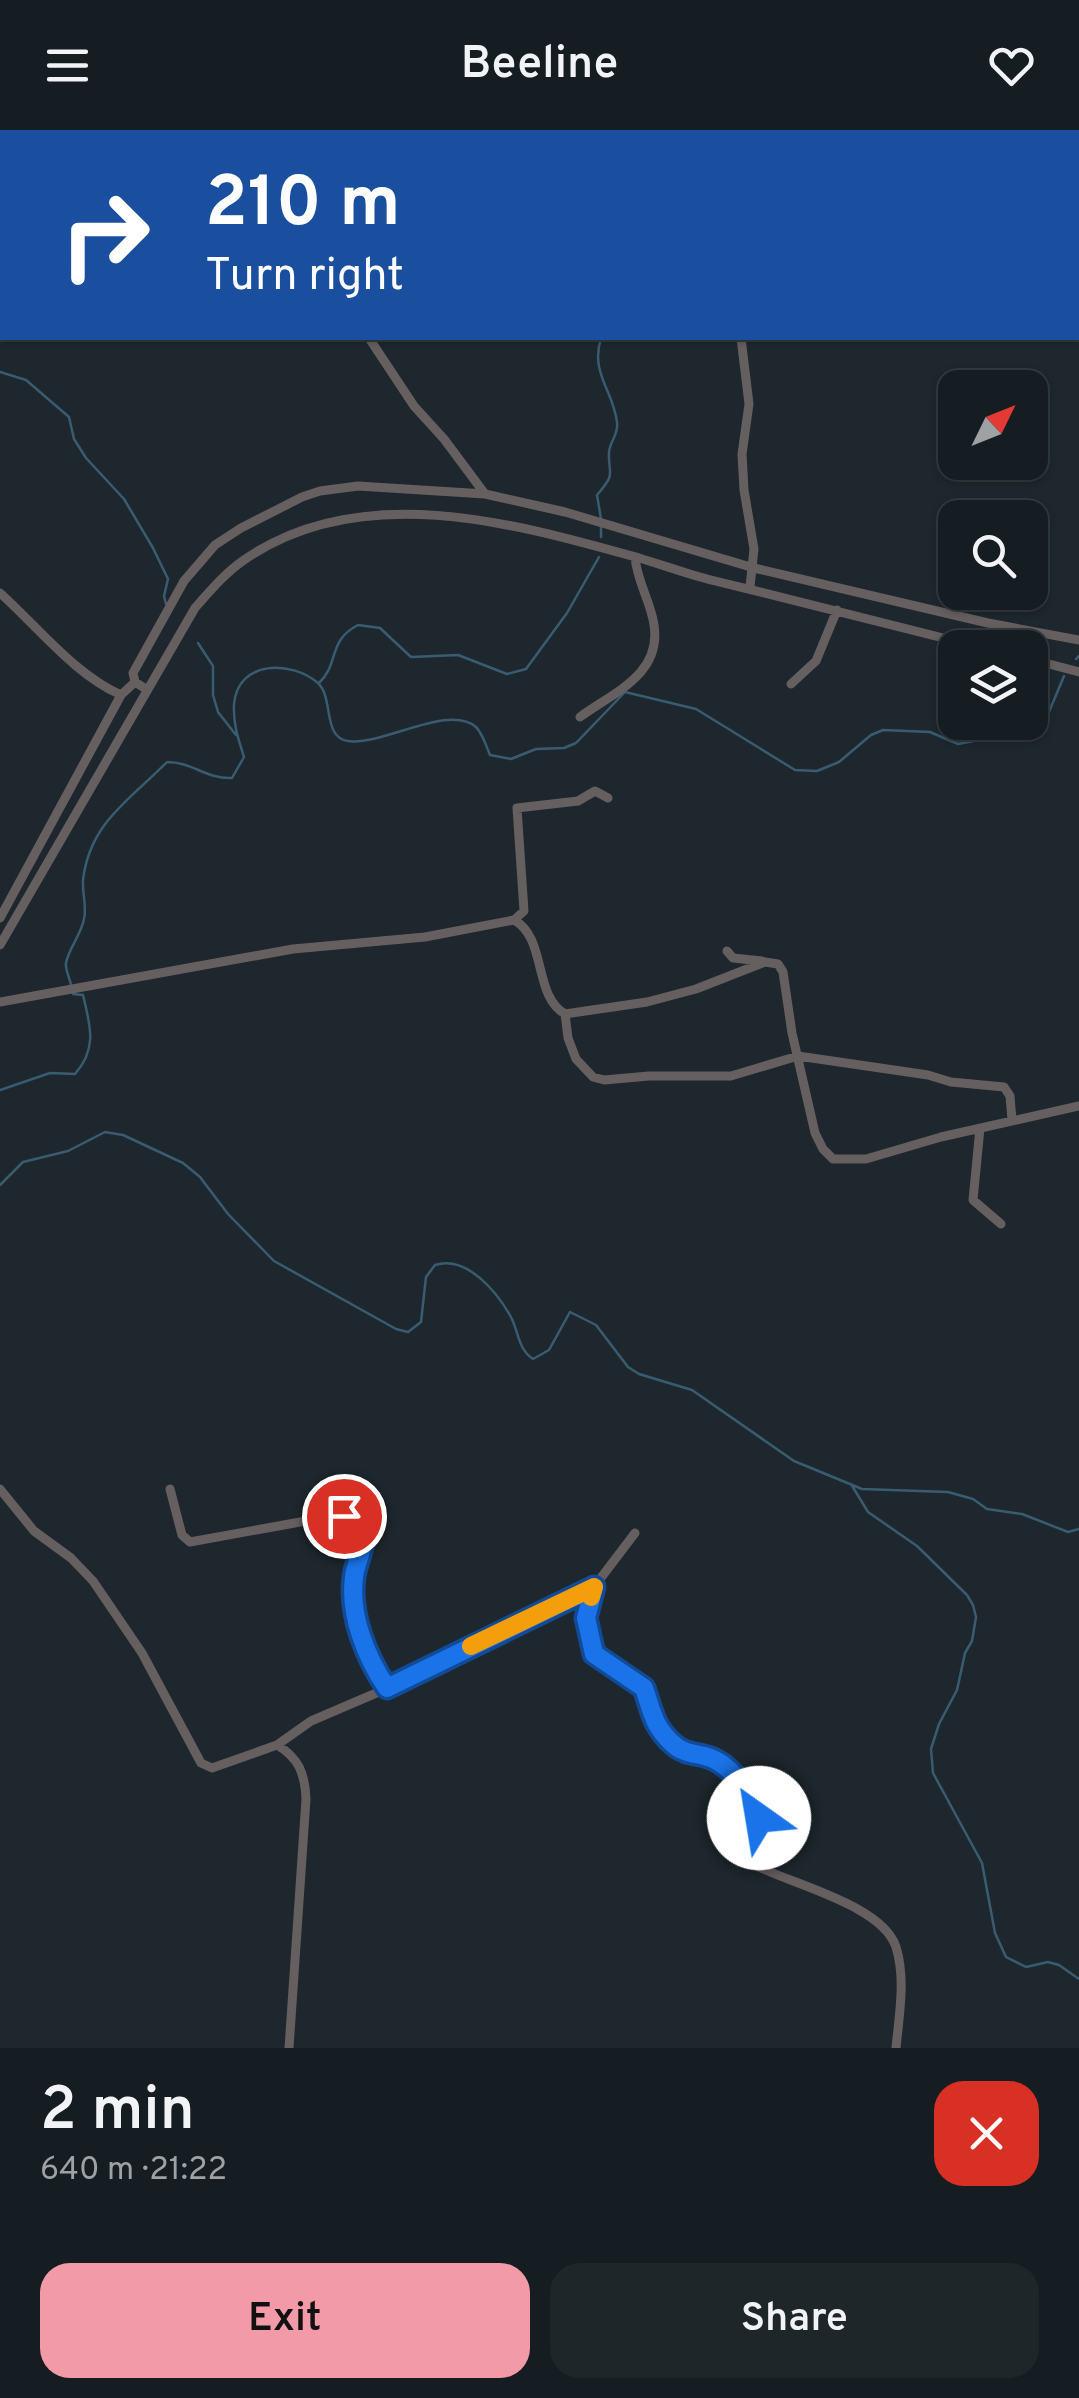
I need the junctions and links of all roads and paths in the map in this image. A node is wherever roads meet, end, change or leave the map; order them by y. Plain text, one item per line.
1 (373, 340) edge
2 (741, 340) edge
3 (485, 494) junction
4 (635, 557) junction
5 (754, 568) junction
6 (750, 587) junction
7 (0, 593) edge
8 (837, 610) junction
9 (938, 636) edge
10 (1079, 640) edge
11 (1048, 664) edge
12 (1079, 672) edge
13 (135, 682) junction
14 (791, 684) dead end
15 (146, 689) junction
16 (121, 695) junction
17 (580, 717) dead end
18 (608, 798) dead end
19 (0, 918) edge
20 (514, 920) junction
21 (0, 945) edge
22 (727, 951) dead end
23 (765, 962) junction
24 (0, 1002) edge
25 (565, 1014) junction
26 (798, 1056) junction
27 (1079, 1106) edge
28 (1012, 1120) junction
29 (980, 1128) junction
30 (1001, 1224) dead end
31 (0, 1489) edge
32 (170, 1490) dead end
33 (635, 1533) dead end
34 (594, 1587) junction
35 (387, 1688) junction
36 (276, 1745) junction
37 (289, 2048) edge
38 (896, 2048) edge

1 - 3 street
2 - 5 street
3 - 5 street
3 - 13 street
4 - 6 street
4 - 15 street
4 - 17 street
5 - 6 street
5 - 10 street
6 - 8 street
7 - 16 street
8 - 9 street
8 - 14 street
11 - 12 street
13 - 15 street
13 - 16 street
15 - 21 street
16 - 19 street
18 - 20 street
20 - 24 street
20 - 25 street
22 - 23 street
23 - 25 street
23 - 26 street
25 - 26 street
26 - 28 street
26 - 29 street
27 - 28 street
28 - 29 street
29 - 30 street
31 - 36 street
32 - 35 street
33 - 34 street
34 - 35 street
34 - 38 street
35 - 36 street
36 - 37 street

